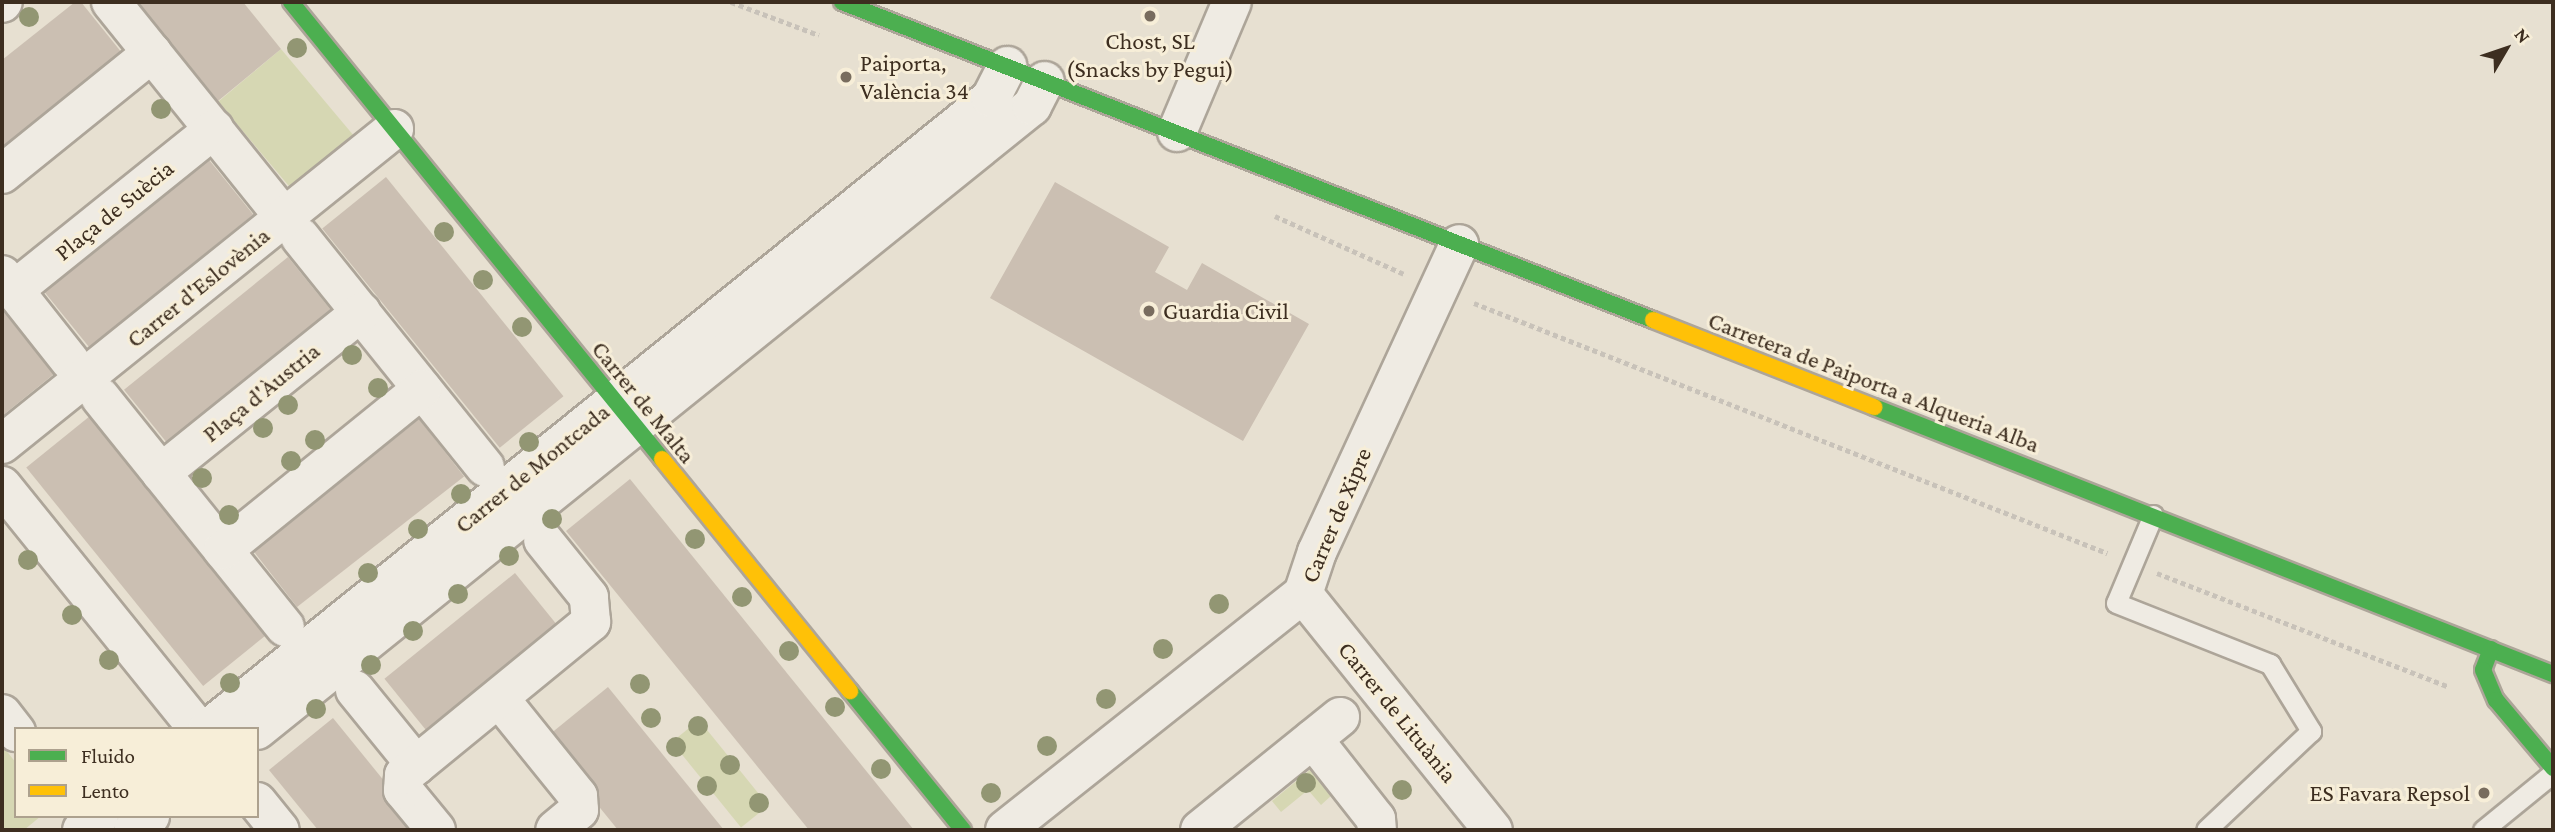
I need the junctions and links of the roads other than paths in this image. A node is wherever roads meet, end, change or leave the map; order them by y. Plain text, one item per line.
1 (111, 2) edge
2 (291, 2) edge
3 (842, 2) edge
4 (1232, 2) edge
5 (152, 53) junction
6 (1007, 66) junction
7 (1045, 81) junction
8 (394, 129) junction
9 (214, 130) junction
10 (1177, 132) junction
11 (2, 174) edge
12 (274, 205) dead end
13 (300, 237) dead end
14 (1459, 244) junction
15 (8, 283) edge
16 (360, 312) junction
17 (70, 361) dead end
18 (422, 389) junction
19 (100, 397) dead end
20 (625, 414) junction
21 (2, 444) edge
22 (485, 467) dead end
23 (160, 473) junction
24 (2, 486) edge
25 (2153, 516) junction
26 (544, 540) dead end
27 (223, 550) junction
28 (1303, 594) junction
29 (285, 627) dead end
30 (2491, 649) junction
31 (2553, 674) edge
32 (355, 690) dead end
33 (499, 698) junction
34 (196, 727) edge
35 (211, 727) edge
36 (259, 728) edge
37 (416, 765) junction
38 (2553, 771) edge
39 (259, 805) edge
40 (97, 818) edge
41 (148, 818) edge
42 (561, 828) edge
43 (82, 830) edge
44 (133, 830) edge
45 (280, 830) edge
46 (436, 830) edge
47 (963, 830) edge
48 (1005, 830) edge
49 (1200, 830) edge
50 (1377, 830) edge
51 (1493, 830) edge
52 (2206, 830) edge
53 (2483, 830) edge

1 - 5 street
2 - 8 street, Carrer de Malta
3 - 6 street, Carretera de Paiporta a Alqueria Alba
4 - 10 street
5 - 9 street
5 - 11 street
6 - 7 street, Carretera de Paiporta a Alqueria Alba
6 - 20 street, Carrer de Montcada
7 - 10 street, Carretera de Paiporta a Alqueria Alba
7 - 20 street, Carrer de Montcada
8 - 20 street, Carrer de Malta
8 - 21 street, Carrer d'Eslovènia
9 - 12 street
9 - 15 street, Plaça de Suècia
10 - 14 street, Carretera de Paiporta a Alqueria Alba
13 - 16 street
14 - 25 street, Carretera de Paiporta a Alqueria Alba
14 - 28 street, Carrer de Xipre
15 - 17 street, Plaça de Suècia
16 - 18 street
16 - 23 street, Plaça d'Àustria
18 - 22 street
18 - 27 street
19 - 23 street
20 - 35 street, Carrer de Montcada
20 - 36 street, Carrer de Montcada
20 - 47 street, Carrer de Malta
23 - 27 street
24 - 34 street
25 - 30 street, Carretera de Paiporta a Alqueria Alba
25 - 52 lane
26 - 33 street
27 - 29 street
28 - 48 street, Carrer de Xipre
28 - 51 street, Carrer de Lituània
30 - 31 street, Carretera de Paiporta a Alqueria Alba
30 - 38 street
32 - 37 street
33 - 37 street
33 - 42 street
37 - 46 street
38 - 53 lane
39 - 45 street
40 - 43 street
41 - 44 street
49 - 50 street

